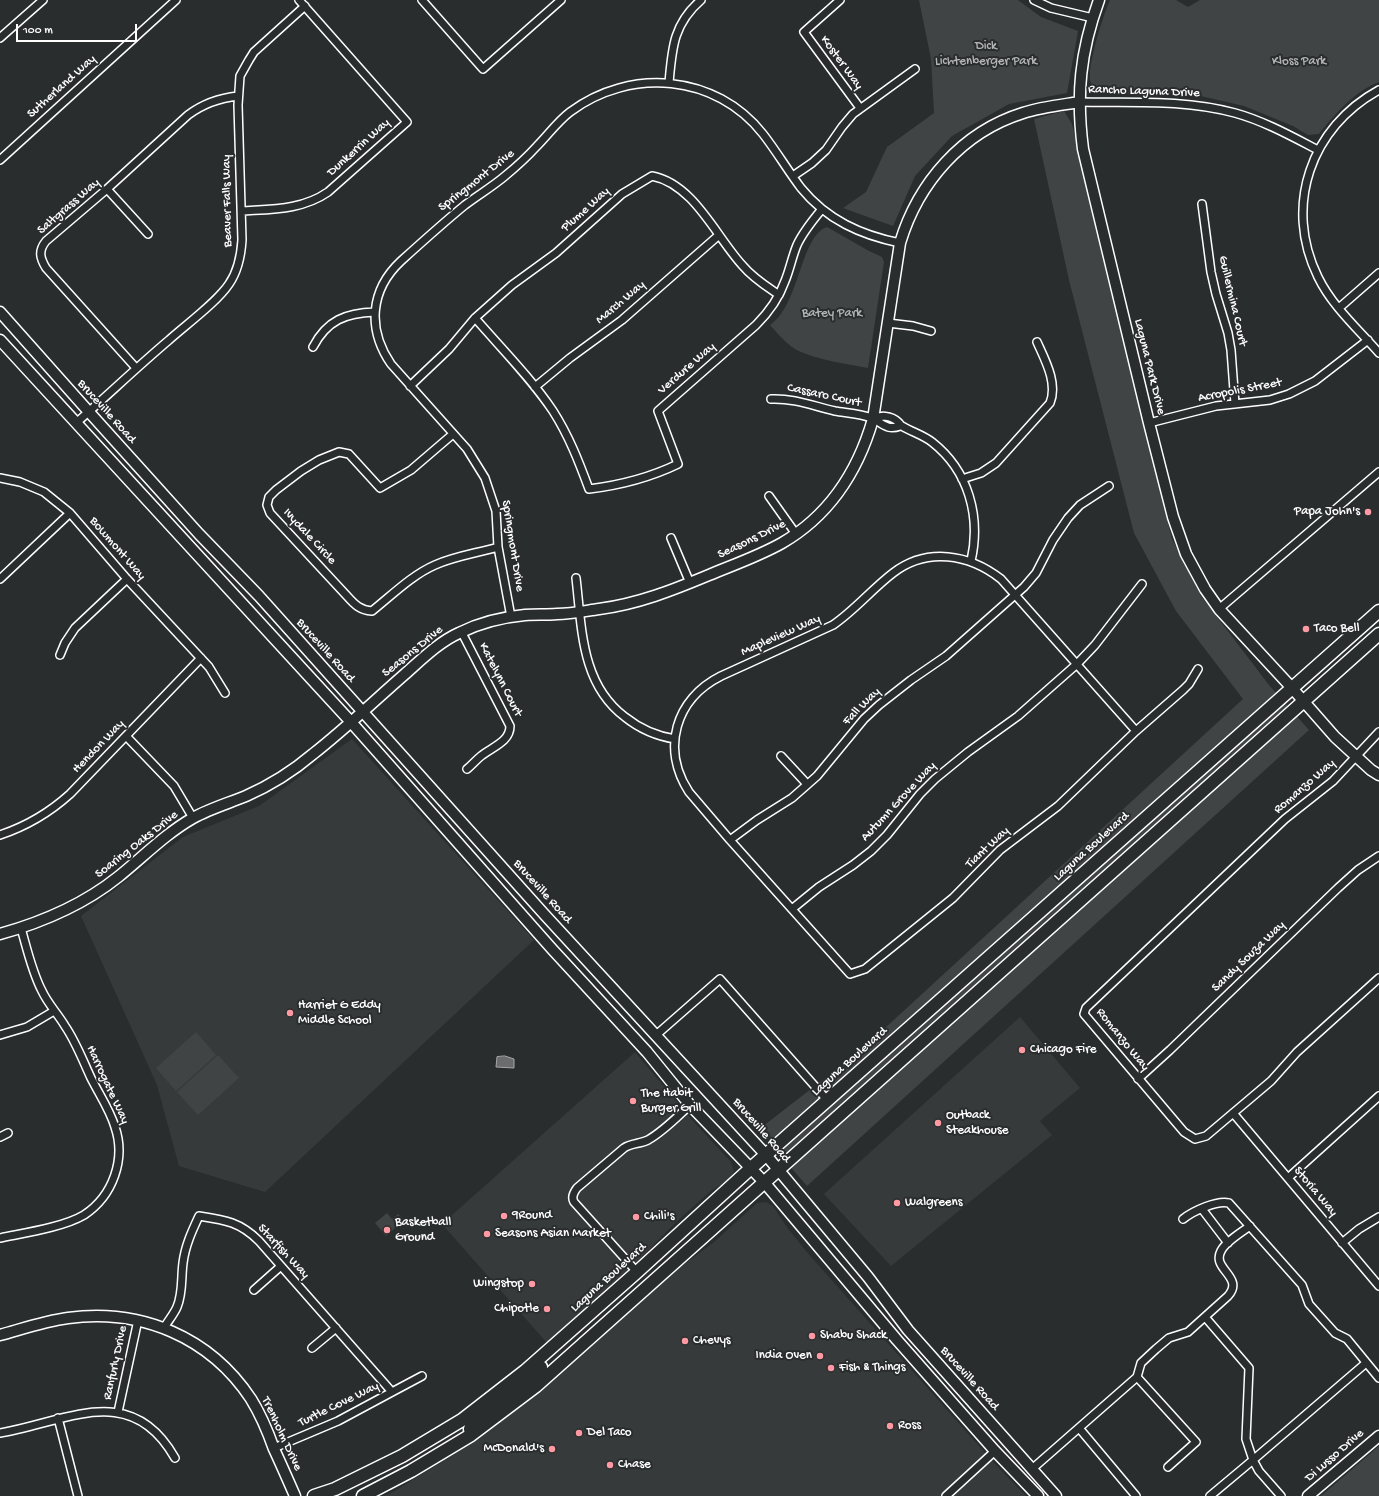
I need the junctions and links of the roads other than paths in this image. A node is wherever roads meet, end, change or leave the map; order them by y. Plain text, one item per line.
1 (43, 0) edge
2 (176, 0) edge
3 (299, 0) edge
4 (422, 0) edge
5 (561, 0) edge
6 (701, 0) edge
7 (840, 0) edge
8 (1034, 0) edge
9 (1099, 0) edge
10 (305, 6) junction
11 (1093, 18) junction
12 (0, 28) edge
13 (3, 36) edge
14 (915, 69) dead end
15 (669, 83) junction
16 (1379, 90) edge
17 (238, 96) junction
18 (1080, 102) junction
19 (860, 108) junction
20 (1318, 150) junction
21 (0, 160) edge
22 (792, 176) junction
23 (107, 189) junction
24 (1202, 204) dead end
25 (822, 209) junction
26 (242, 211) junction
27 (148, 234) dead end
28 (719, 235) junction
29 (900, 243) junction
30 (1379, 273) edge
31 (779, 295) junction
32 (1339, 308) junction
33 (0, 312) edge
34 (375, 312) junction
35 (475, 318) junction
36 (888, 323) junction
37 (931, 331) dead end
38 (0, 340) edge
39 (1368, 340) junction
40 (1037, 342) dead end
41 (313, 347) dead end
42 (1379, 353) edge
43 (136, 368) junction
44 (410, 386) junction
45 (535, 387) junction
46 (771, 399) dead end
47 (1235, 404) junction
48 (89, 412) junction
49 (872, 419) junction
50 (76, 423) junction
51 (1149, 424) junction
52 (453, 434) junction
53 (1379, 472) edge
54 (0, 478) edge
55 (962, 479) junction
56 (1109, 486) dead end
57 (769, 496) dead end
58 (70, 513) junction
59 (796, 534) junction
60 (671, 538) dead end
61 (498, 548) junction
62 (971, 561) junction
63 (576, 578) dead end
64 (0, 579) edge
65 (127, 579) junction
66 (690, 582) junction
67 (1142, 584) dead end
68 (1015, 595) junction
69 (1219, 609) junction
70 (1379, 611) edge
71 (580, 612) junction
72 (511, 617) junction
73 (461, 631) junction
74 (1379, 634) edge
75 (60, 655) dead end
76 (201, 658) junction
77 (1077, 664) junction
78 (1198, 669) dead end
79 (1292, 688) junction
80 (225, 693) dead end
81 (1303, 701) junction
82 (362, 712) junction
83 (351, 722) junction
84 (1136, 731) junction
85 (1379, 732) edge
86 (126, 736) junction
87 (675, 739) junction
88 (781, 756) dead end
89 (1355, 757) junction
90 (468, 769) dead end
91 (1379, 775) edge
92 (808, 784) junction
93 (193, 818) junction
94 (0, 835) edge
95 (730, 840) junction
96 (1379, 856) edge
97 (792, 909) junction
98 (21, 928) junction
99 (0, 934) edge
100 (850, 974) joint
101 (1379, 978) edge
102 (54, 1011) junction
103 (0, 1035) edge
104 (655, 1036) junction
105 (1138, 1079) junction
106 (1379, 1096) edge
107 (828, 1101) junction
108 (690, 1104) junction
109 (1233, 1113) junction
110 (8, 1133) dead end
111 (0, 1137) edge
112 (766, 1155) junction
113 (751, 1168) junction
114 (778, 1169) junction
115 (1288, 1178) junction
116 (764, 1182) junction
117 (1202, 1209) junction
118 (1379, 1217) edge
119 (1182, 1219) dead end
120 (1250, 1226) junction
121 (0, 1238) edge
122 (1228, 1243) junction
123 (1342, 1243) junction
124 (281, 1266) junction
125 (637, 1272) junction
126 (1379, 1286) edge
127 (254, 1290) dead end
128 (1205, 1317) junction
129 (138, 1320) junction
130 (164, 1328) junction
131 (336, 1328) junction
132 (0, 1335) edge
133 (312, 1348) dead end
134 (548, 1351) junction
135 (1366, 1363) junction
136 (422, 1376) dead end
137 (1137, 1377) junction
138 (1379, 1378) edge
139 (392, 1392) junction
140 (118, 1412) junction
141 (58, 1418) junction
142 (1079, 1428) junction
143 (0, 1433) edge
144 (471, 1435) junction
145 (1379, 1436) edge
146 (274, 1448) junction
147 (995, 1451) junction
148 (175, 1458) dead end
149 (1253, 1460) junction
150 (1168, 1467) dead end
151 (1032, 1469) junction
152 (78, 1496) edge
153 (295, 1496) edge
154 (314, 1496) edge
155 (362, 1496) edge
156 (946, 1496) edge
157 (1038, 1496) edge
158 (1049, 1496) edge
159 (1056, 1496) edge
160 (1136, 1496) edge
161 (1210, 1496) edge
162 (1281, 1496) edge
163 (1308, 1496) edge

1 - 13 street
2 - 21 street, Sutherland Way
3 - 10 street, Dunkerrin Way
4 - 5 street
6 - 15 street
7 - 19 street, Koster Way
8 - 11 street
9 - 11 main road, Laguna Park Drive
10 - 17 street, Beaver Falls Way
10 - 26 street, Dunkerrin Way
11 - 18 main road, Laguna Park Drive
12 - 13 street
14 - 19 street
15 - 22 street, Springmont Drive
15 - 34 street, Springmont Drive
16 - 20 street
17 - 23 street, Saltgrass Way
17 - 26 street, Beaver Falls Way
18 - 20 street, Rancho Laguna Drive
18 - 29 main road, Seasons Drive
18 - 51 main road, Laguna Park Drive
19 - 22 street
20 - 32 street
22 - 25 street, Springmont Drive
23 - 27 street
23 - 43 street, Saltgrass Way
24 - 47 street, Guillermina Court
25 - 29 street, Springmont Drive
25 - 31 street, Verdure Way
26 - 43 street, Beaver Falls Way
28 - 31 street, Plume Way
28 - 35 street, Plume Way
28 - 45 street, March Way
29 - 36 main road, Seasons Drive
30 - 32 street
31 - 45 street, Verdure Way
32 - 39 street
33 - 48 main road, Bruceville Road
34 - 41 street
34 - 44 street, Springmont Drive
35 - 44 street, Plume Way
35 - 45 street, Verdure Way
36 - 37 street
36 - 49 main road, Seasons Drive
38 - 50 main road
39 - 42 street
39 - 47 street, Acropolis Street
40 - 55 street
43 - 48 street, Beaver Falls Way
44 - 52 street, Springmont Drive
46 - 49 street, Cassaro Court
47 - 51 street, Acropolis Street
48 - 50 street, Beaver Falls Way
48 - 82 main road, Bruceville Road
49 - 55 street, Cassaro Court
49 - 59 main road, Seasons Drive
50 - 83 main road
51 - 69 main road, Laguna Park Drive
52 - 61 street, Springmont Drive
52 - 61 street, Ivydale Circle
53 - 69 street
54 - 58 street, Bowmont Way
55 - 62 street
56 - 68 street, Fall Way
57 - 59 street
58 - 64 street
58 - 65 street, Bowmont Way
59 - 66 main road, Seasons Drive
60 - 66 street
61 - 72 street, Springmont Drive
62 - 68 street, Mapleview Way
62 - 87 street, Mapleview Way
63 - 71 street
65 - 75 street
65 - 76 street, Bowmont Way
66 - 71 main road, Seasons Drive
67 - 77 street, Autumn Grove Way
68 - 77 street, Mapleview Way
68 - 92 street, Fall Way
69 - 79 main road, Laguna Park Drive
70 - 79 main road, Laguna Boulevard
71 - 72 main road, Seasons Drive
71 - 87 street
72 - 73 main road, Seasons Drive
73 - 82 main road, Seasons Drive
73 - 90 street, Katelynn Court
74 - 81 main road
76 - 80 street, Bowmont Way
76 - 86 street, Hendon Way
77 - 84 street, Mapleview Way
77 - 97 street, Autumn Grove Way
78 - 84 street, Tiant Way
79 - 81 main road, Laguna Park Drive
79 - 107 main road, Laguna Boulevard
81 - 89 main road
81 - 114 main road
82 - 83 main road, Soaring Oaks Drive
82 - 104 main road, Bruceville Road
83 - 93 main road, Soaring Oaks Drive
83 - 108 main road
84 - 100 street, Tiant Way
85 - 89 street
86 - 93 street
86 - 94 street, Hendon Way
87 - 95 street, Mapleview Way
88 - 92 street
89 - 91 main road
89 - 105 street, Romanzo Way
92 - 95 street, Fall Way
93 - 98 main road, Soaring Oaks Drive
95 - 97 street, Mapleview Way
96 - 105 street, Sandy Souza Way
97 - 100 street, Mapleview Way
98 - 99 main road, Soaring Oaks Drive
98 - 102 street, Harrogate Way
101 - 109 street, Romanzo Way
102 - 103 street
102 - 121 street, Harrogate Way
104 - 107 street
104 - 112 main road, Bruceville Road
105 - 109 street, Romanzo Way
106 - 115 street
107 - 112 main road, Laguna Boulevard
108 - 113 main road
108 - 125 street
109 - 115 street, Storia Way
110 - 111 street
112 - 113 main road, Laguna Boulevard
112 - 114 main road, Bruceville Road
113 - 116 main road
113 - 125 main road, Laguna Boulevard
114 - 116 main road
114 - 151 main road, Bruceville Road
115 - 123 street, Storia Way
116 - 144 main road
116 - 147 main road
117 - 119 street
117 - 120 street
117 - 122 street
118 - 123 street
120 - 122 street
120 - 135 street
122 - 128 street
123 - 126 street, Storia Way
124 - 127 street
124 - 130 street, Starfish Way
124 - 131 street, Starfish Way
125 - 134 main road, Laguna Boulevard
128 - 137 street
128 - 149 street
129 - 130 main road, Trenholm Drive
129 - 132 main road, Trenholm Drive
129 - 140 street, Ranfurly Drive
130 - 146 main road, Trenholm Drive
131 - 133 street
131 - 139 street, Starfish Way
134 - 144 main road
134 - 154 main road, Laguna Boulevard
135 - 138 street
135 - 149 street
136 - 139 street
137 - 142 street
137 - 150 street
139 - 146 street, Turtle Cove Way
140 - 141 street
140 - 148 street
141 - 143 street
141 - 152 street
142 - 151 street
142 - 160 street
144 - 155 main road
145 - 163 main road, Di Lusso Drive
146 - 153 main road, Trenholm Drive
147 - 156 street
147 - 157 main road
147 - 158 main road
149 - 161 street
149 - 162 street
151 - 159 main road, Bruceville Road

